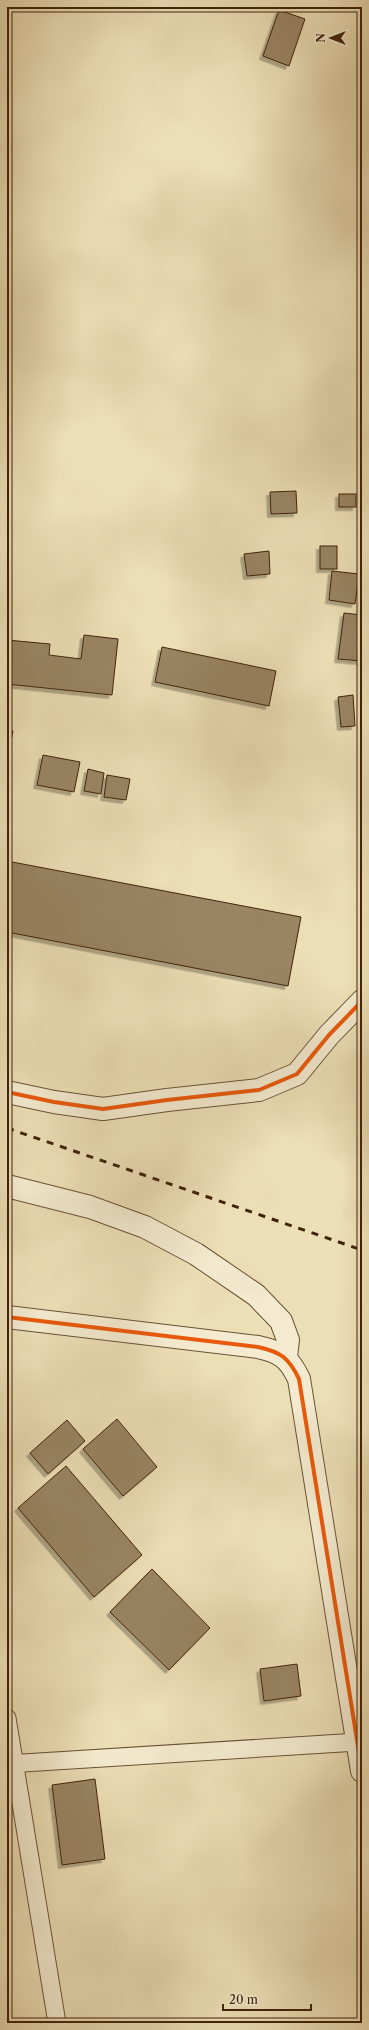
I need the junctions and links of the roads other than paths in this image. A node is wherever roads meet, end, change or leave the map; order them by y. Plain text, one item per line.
1 (362, 1001) edge
2 (7, 1092) edge
3 (7, 1186) edge
4 (7, 1317) edge
5 (286, 1358) junction
6 (7, 1718) edge
7 (358, 1742) junction
8 (11, 1764) edge
9 (362, 1771) edge
10 (57, 2023) edge

1 - 2 street
3 - 5 street
4 - 5 street
5 - 7 street
6 - 8 lane
7 - 8 lane
7 - 9 street
8 - 10 lane

